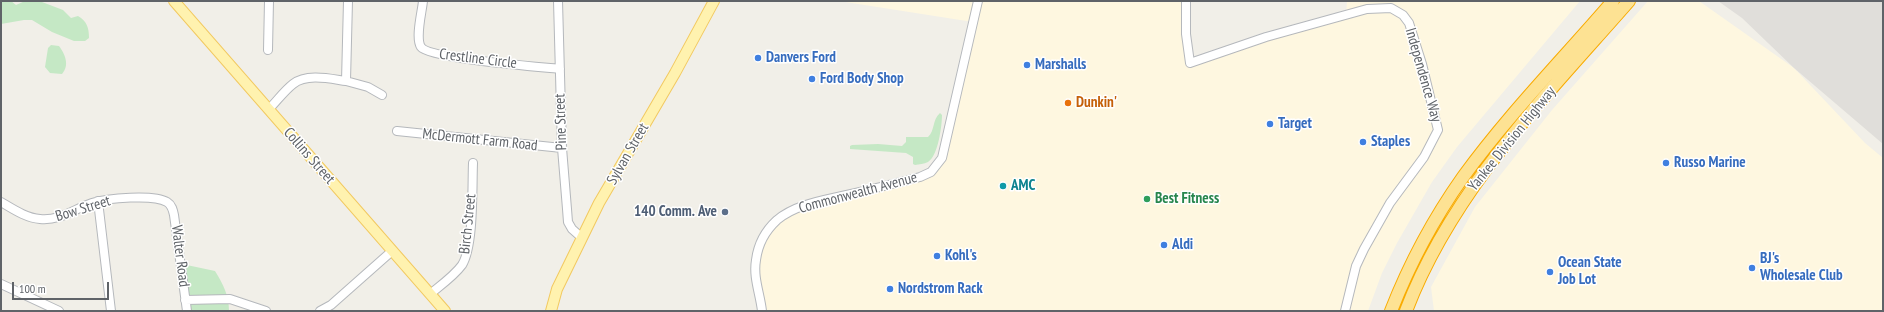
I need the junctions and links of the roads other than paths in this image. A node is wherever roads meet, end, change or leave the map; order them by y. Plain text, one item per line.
1 (174, 1) edge
2 (269, 1) edge
3 (348, 1) edge
4 (423, 1) edge
5 (558, 1) edge
6 (714, 1) edge
7 (978, 1) edge
8 (1186, 1) edge
9 (1613, 1) edge
10 (1628, 1) edge
11 (268, 50) dead end
12 (560, 69) junction
13 (346, 81) junction
14 (382, 95) dead end
15 (269, 109) junction
16 (397, 131) dead end
17 (562, 148) junction
18 (473, 163) dead end
19 (98, 201) junction
20 (1, 202) edge
21 (168, 202) joint
22 (581, 237) junction
23 (392, 251) junction
24 (1, 284) edge
25 (430, 294) junction
26 (185, 300) junction
27 (1407, 309) edge
28 (59, 311) edge
29 (111, 311) edge
30 (187, 311) edge
31 (266, 311) edge
32 (320, 311) edge
33 (445, 311) edge
34 (551, 311) edge
35 (762, 311) edge
36 (1345, 311) edge
37 (1391, 311) edge

1 - 15 main road, Collins Street
2 - 11 street
3 - 13 street
4 - 12 street, Crestline Circle
5 - 12 street, Pine Street
6 - 22 main road, Sylvan Street
7 - 35 street, Commonwealth Avenue
8 - 36 street, Independence Way
9 - 37 highway, Yankee Division Highway
10 - 27 highway, Yankee Division Highway
12 - 17 street, Pine Street
13 - 14 street
13 - 15 street
15 - 23 main road, Collins Street
16 - 17 street, McDermott Farm Road
17 - 22 street, Pine Street
18 - 25 street, Birch Street
19 - 20 street, Bow Street
19 - 21 street, Bow Street
19 - 29 street
21 - 26 street, Walter Road
22 - 34 main road, Sylvan Street
23 - 25 main road, Collins Street
23 - 32 street
24 - 28 street
25 - 33 main road, Collins Street
26 - 30 street, Walter Road
26 - 31 street

